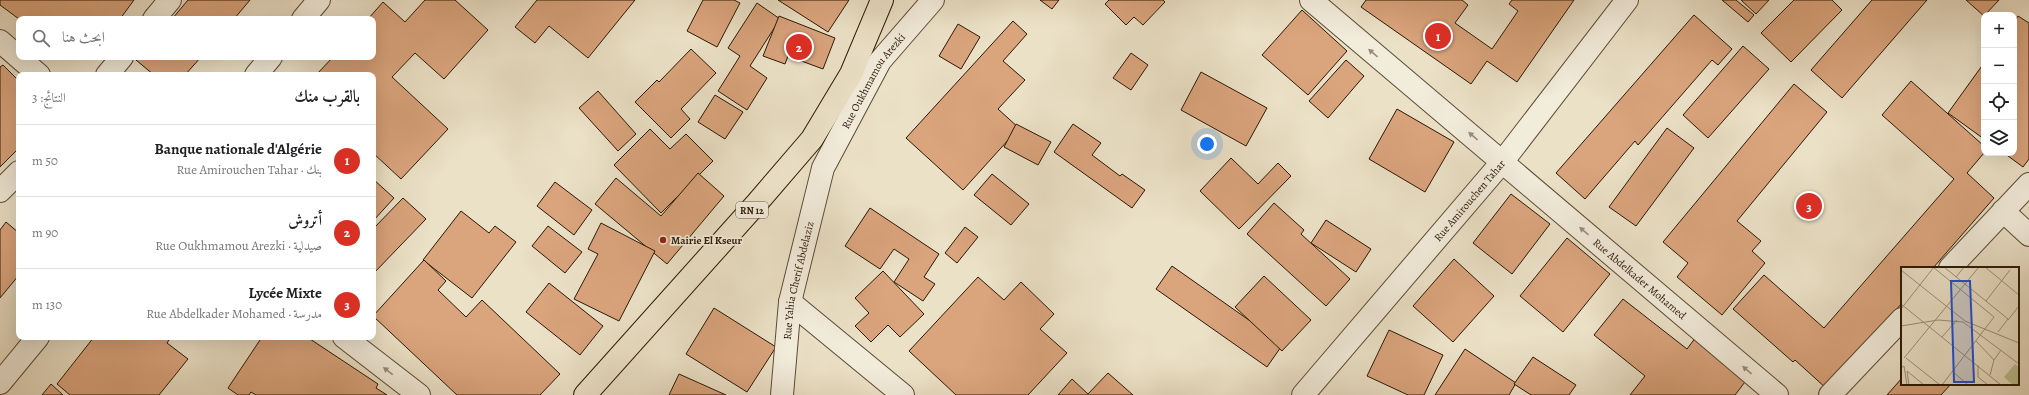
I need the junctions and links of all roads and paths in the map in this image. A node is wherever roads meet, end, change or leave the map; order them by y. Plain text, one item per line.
1 (170, 0) edge
2 (319, 0) edge
3 (882, 0) edge
4 (933, 0) edge
5 (1311, 0) edge
6 (1628, 0) edge
7 (157, 16) edge
8 (306, 16) edge
9 (0, 40) edge
10 (16, 54) edge
11 (22, 60) edge
12 (120, 60) edge
13 (268, 60) edge
14 (36, 72) edge
15 (110, 72) edge
16 (258, 72) edge
17 (1503, 161) junction
18 (823, 168) joint
19 (16, 175) edge
20 (2029, 184) edge
21 (0, 191) edge
22 (2003, 211) junction
23 (2029, 235) edge
24 (1951, 267) edge
25 (790, 302) junction
26 (1901, 320) edge
27 (36, 340) edge
28 (348, 340) edge
29 (0, 383) edge
30 (419, 395) edge
31 (585, 395) edge
32 (782, 395) edge
33 (903, 395) edge
34 (1303, 395) edge
35 (1777, 395) edge
36 (1830, 395) edge

1 - 7 street
2 - 8 street
3 - 31 main road, RN 12
4 - 18 street, Rue Oukhmamou Arezki
17 -> 5 street, Rue Abdelkader Mohamed
6 - 17 street, Rue Amirouchen Tahar
9 - 10 street
11 - 14 street
12 - 15 street
13 - 16 street
17 - 34 street, Rue Amirouchen Tahar
35 -> 17 street, Rue Abdelkader Mohamed
18 - 25 street, Rue Yahia Cherif Abdelaziz
19 - 21 street
20 - 22 street
22 - 23 street
22 - 24 street
25 - 32 street, Rue Yahia Cherif Abdelaziz
25 - 33 street
26 - 36 street
27 - 29 street
30 -> 28 street

